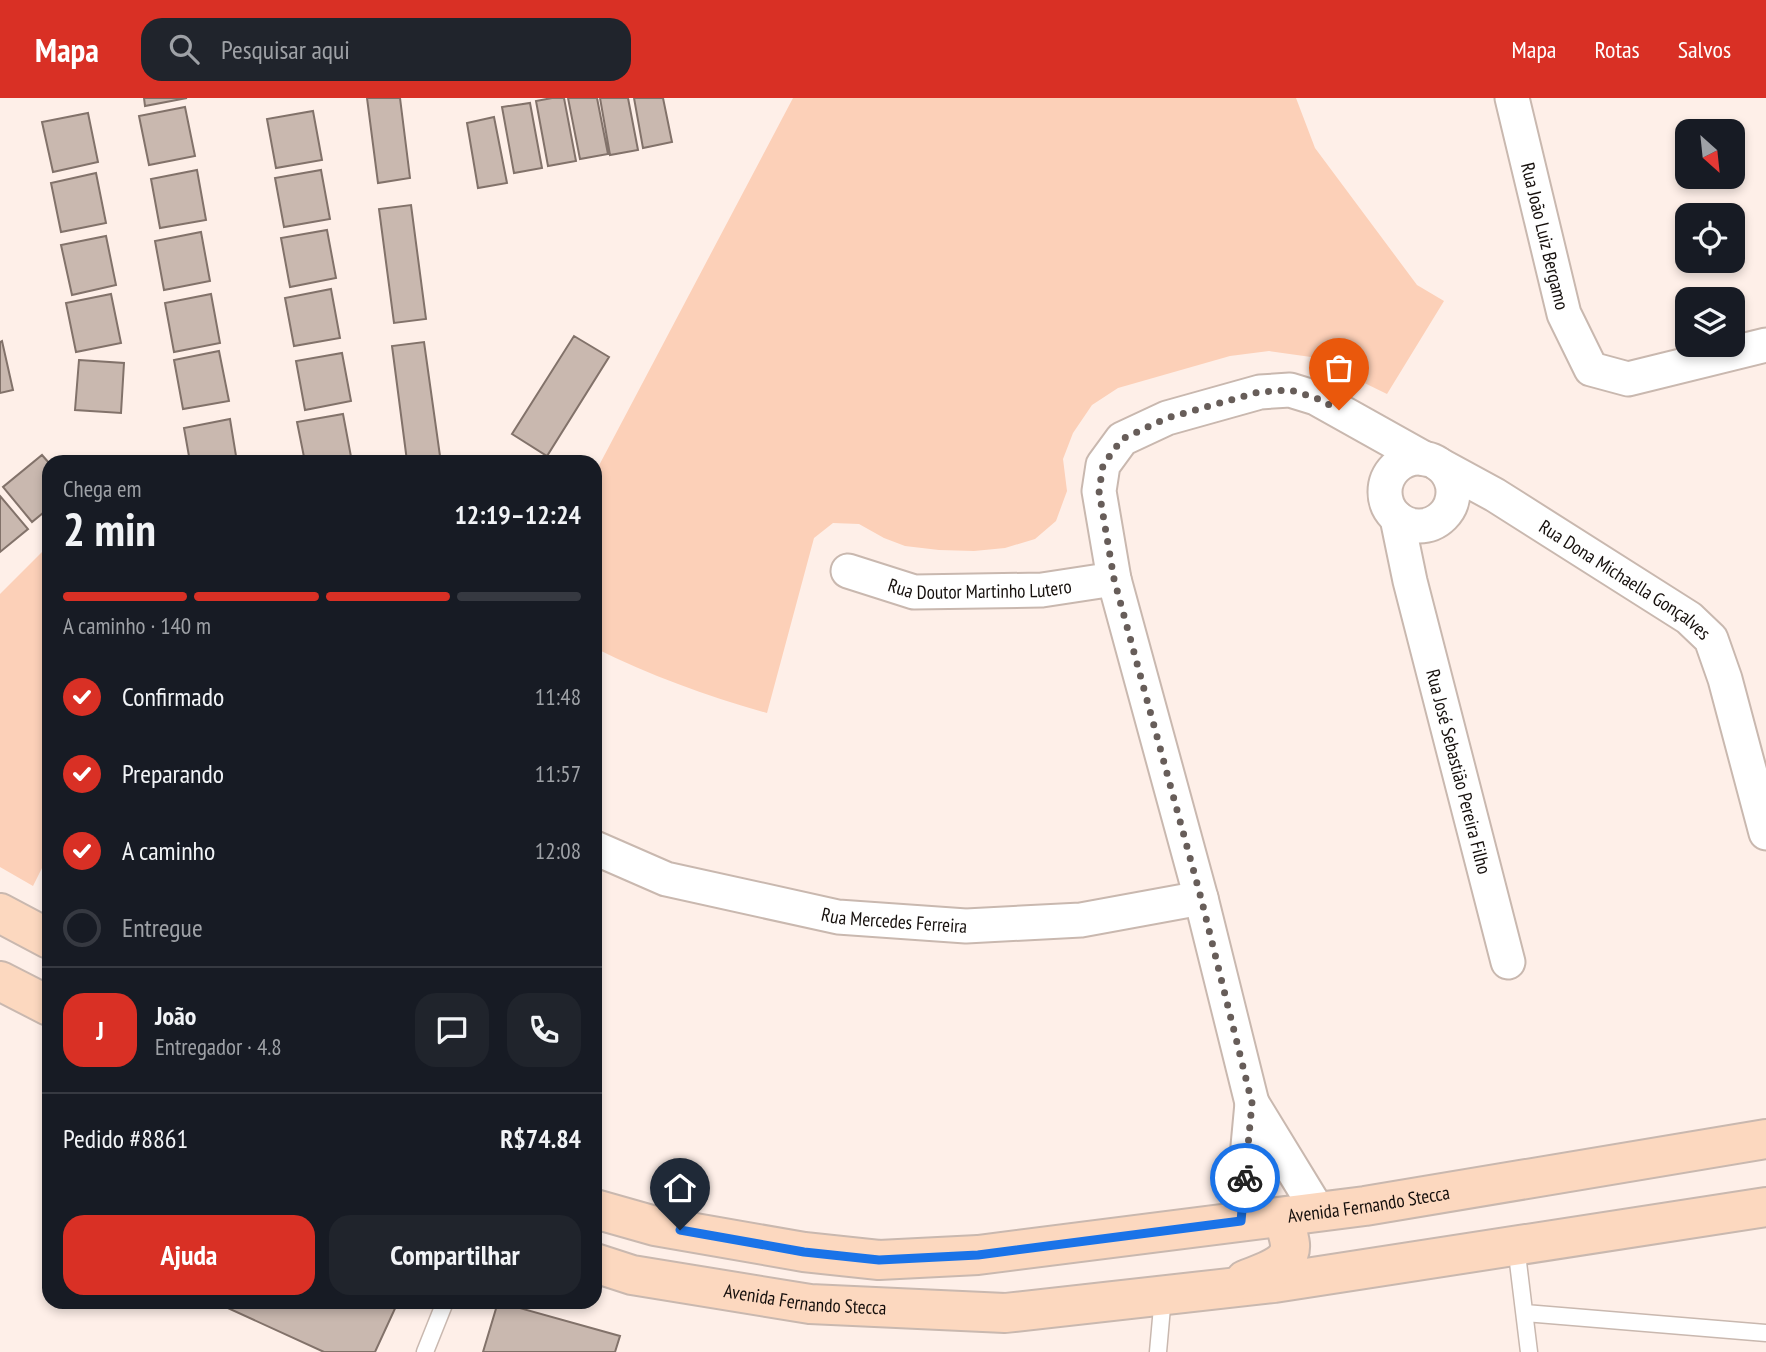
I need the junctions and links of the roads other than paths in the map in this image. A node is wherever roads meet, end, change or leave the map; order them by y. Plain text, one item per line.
1 (1512, 98) edge
2 (1766, 345) edge
3 (1363, 422) junction
4 (1431, 461) junction
5 (1495, 495) junction
6 (1413, 512) junction
7 (848, 571) dead end
8 (1114, 579) junction
9 (1766, 833) edge
10 (602, 851) edge
11 (1201, 898) junction
12 (0, 913) edge
13 (42, 935) edge
14 (1508, 962) dead end
15 (0, 981) edge
16 (42, 1002) edge
17 (1252, 1103) junction
18 (1766, 1139) edge
19 (1766, 1207) edge
20 (602, 1211) edge
21 (1301, 1214) junction
22 (1241, 1221) junction
23 (1516, 1246) junction
24 (602, 1265) edge
25 (1224, 1289) junction
26 (1163, 1296) junction
27 (442, 1309) edge
28 (1525, 1313) junction
29 (1766, 1333) edge
30 (425, 1352) edge
31 (1158, 1352) edge
32 (1529, 1352) edge

1 - 2 street, Rua João Luiz Bergamo
3 - 4 street, Rua Dona Michaella Gonçalves
3 - 6 street
3 - 8 street, Rua Dona Michaella Gonçalves
4 - 5 street, Rua Dona Michaella Gonçalves
4 - 6 street
4 - 6 street, Rua José Sebastião Pereira Filho
5 - 6 street
5 - 9 street, Rua Dona Michaella Gonçalves
6 - 14 street, Rua José Sebastião Pereira Filho
7 - 8 street, Rua Doutor Martinho Lutero
8 - 11 street, Rua Dona Michaella Gonçalves
10 - 11 street, Rua Mercedes Ferreira
11 - 17 street, Rua Dona Michaella Gonçalves
12 - 13 main road
15 - 16 main road
17 - 21 street, Rua Dona Michaella Gonçalves
17 - 22 street, Rua Dona Michaella Gonçalves
18 - 21 main road, Avenida Fernando Stecca
19 - 23 main road, Avenida Fernando Stecca
20 - 22 main road, Avenida Fernando Stecca
21 - 22 main road, Avenida Fernando Stecca
21 - 25 main road
23 - 25 main road, Avenida Fernando Stecca
23 - 28 lane
24 - 26 main road, Avenida Fernando Stecca
25 - 26 main road, Avenida Fernando Stecca
26 - 31 lane
27 - 30 lane
28 - 29 lane
28 - 32 lane

